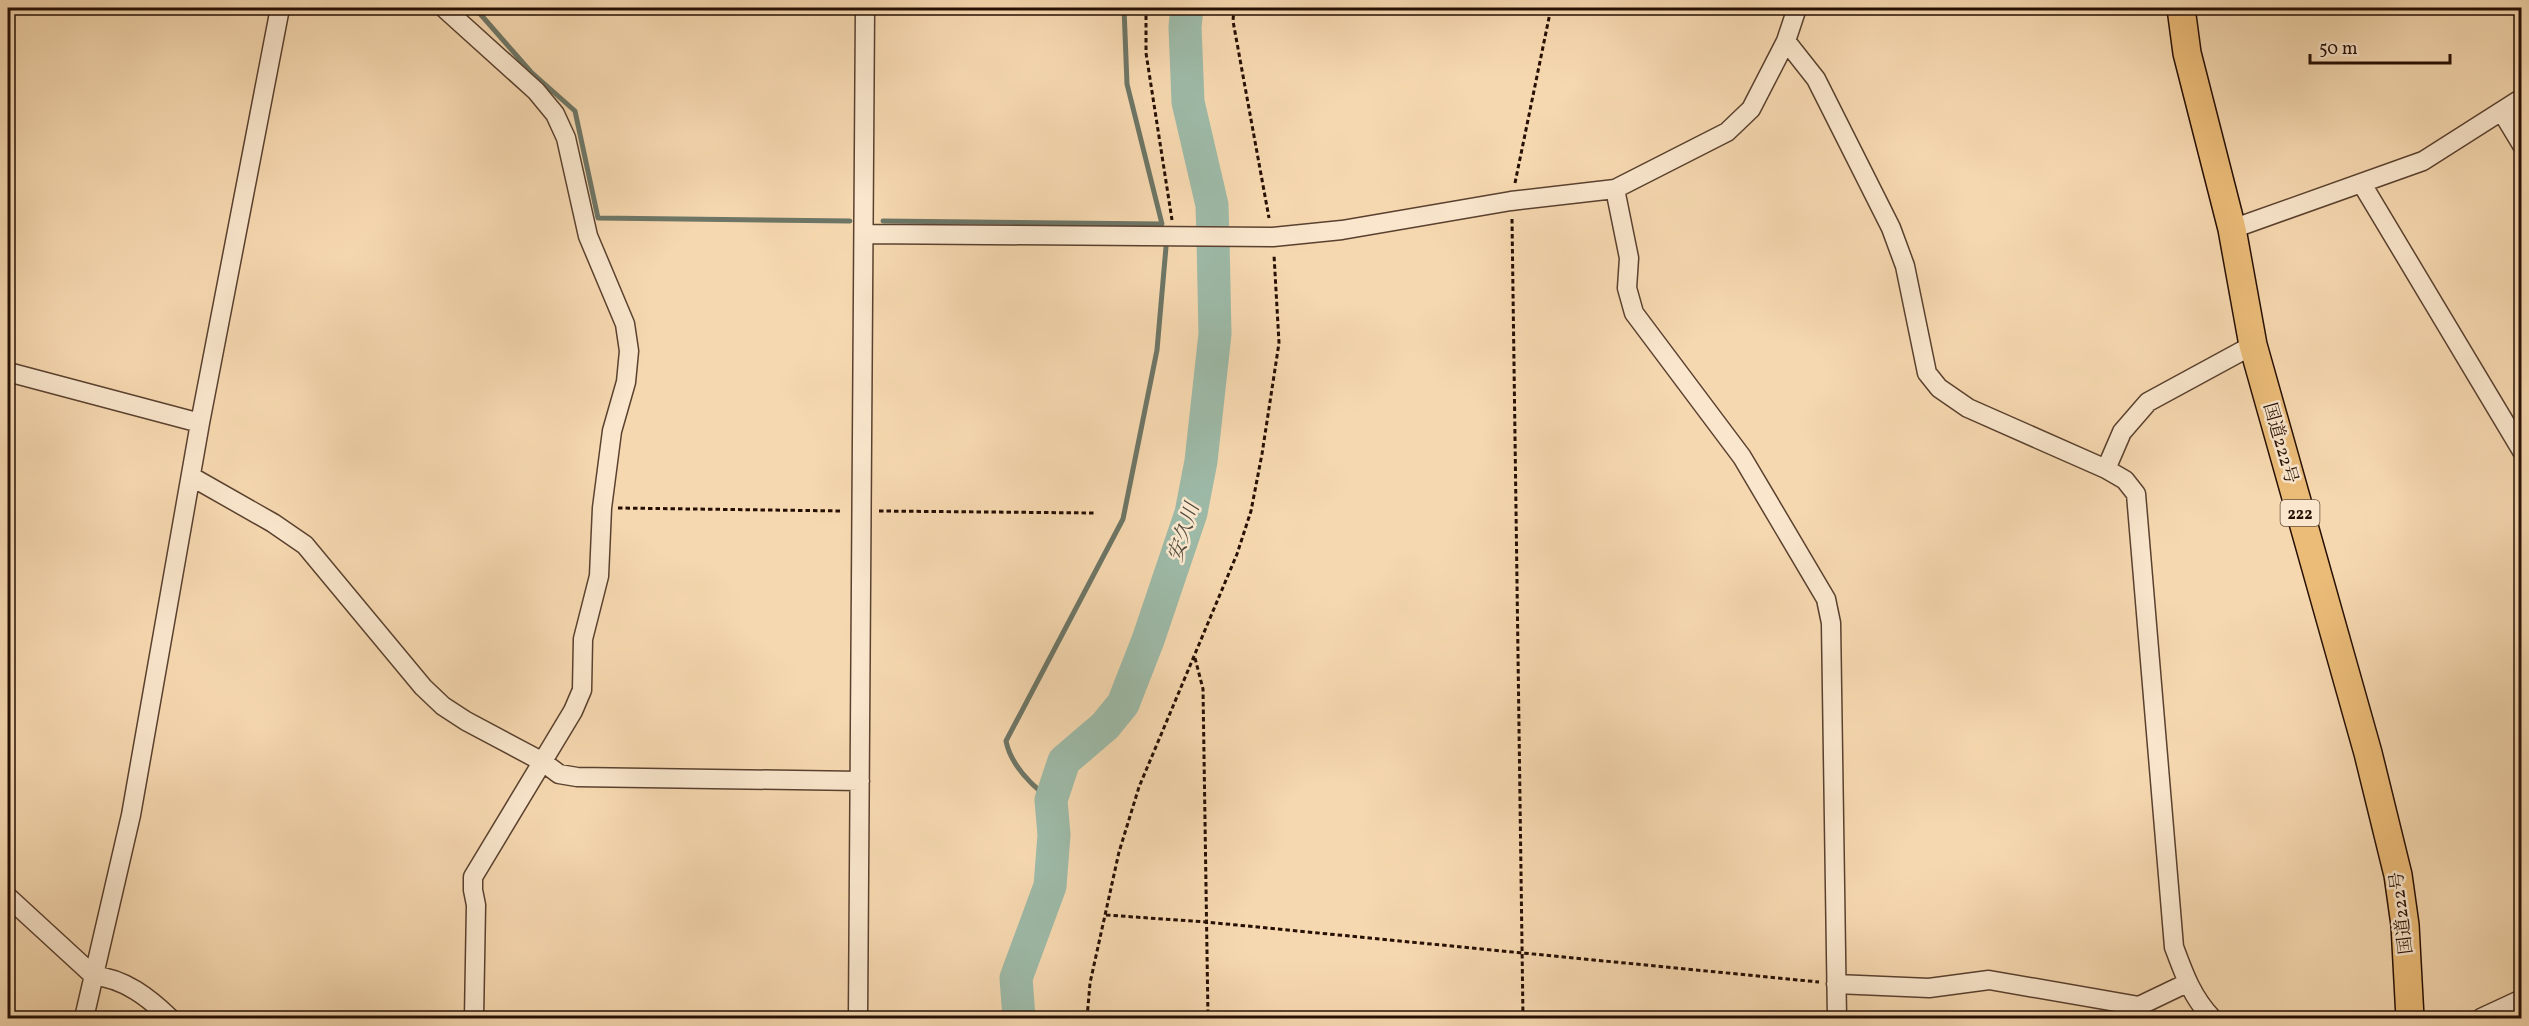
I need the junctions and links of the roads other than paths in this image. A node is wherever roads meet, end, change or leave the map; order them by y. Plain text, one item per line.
1 (280, 8) edge
2 (444, 8) edge
3 (865, 8) edge
4 (1797, 8) edge
5 (2181, 8) edge
6 (1786, 41) junction
7 (2522, 98) edge
8 (2502, 112) junction
9 (2522, 145) edge
10 (2362, 184) junction
11 (1615, 189) junction
12 (2232, 229) junction
13 (865, 234) junction
14 (2253, 345) junction
15 (8, 372) edge
16 (200, 423) junction
17 (2522, 451) edge
18 (2106, 469) junction
19 (192, 477) junction
20 (543, 762) junction
21 (860, 781) junction
22 (8, 897) edge
23 (94, 976) junction
24 (2187, 983) junction
25 (1836, 984) junction
26 (2522, 999) edge
27 (84, 1018) edge
28 (170, 1018) edge
29 (474, 1018) edge
30 (858, 1018) edge
31 (1837, 1018) edge
32 (2212, 1018) edge
33 (2410, 1018) edge
34 (2481, 1018) edge

1 - 16 street
2 - 20 street
3 - 13 street
4 - 6 street
5 - 12 highway, 国道222号 / 222
6 - 11 street
6 - 18 street
7 - 8 street
8 - 9 street
8 - 10 street
10 - 12 street
10 - 17 street
11 - 13 street
11 - 25 street
12 - 14 highway, 国道222号 / 222
13 - 21 street
14 - 18 street
14 - 33 highway, 国道222号 / 222
15 - 16 street
16 - 19 street
18 - 24 street
19 - 20 street
19 - 23 street
20 - 21 street
20 - 29 street
21 - 30 street
22 - 23 street
23 - 27 street
23 - 28 street
24 - 25 street
24 - 32 street
25 - 31 street
26 - 34 street

